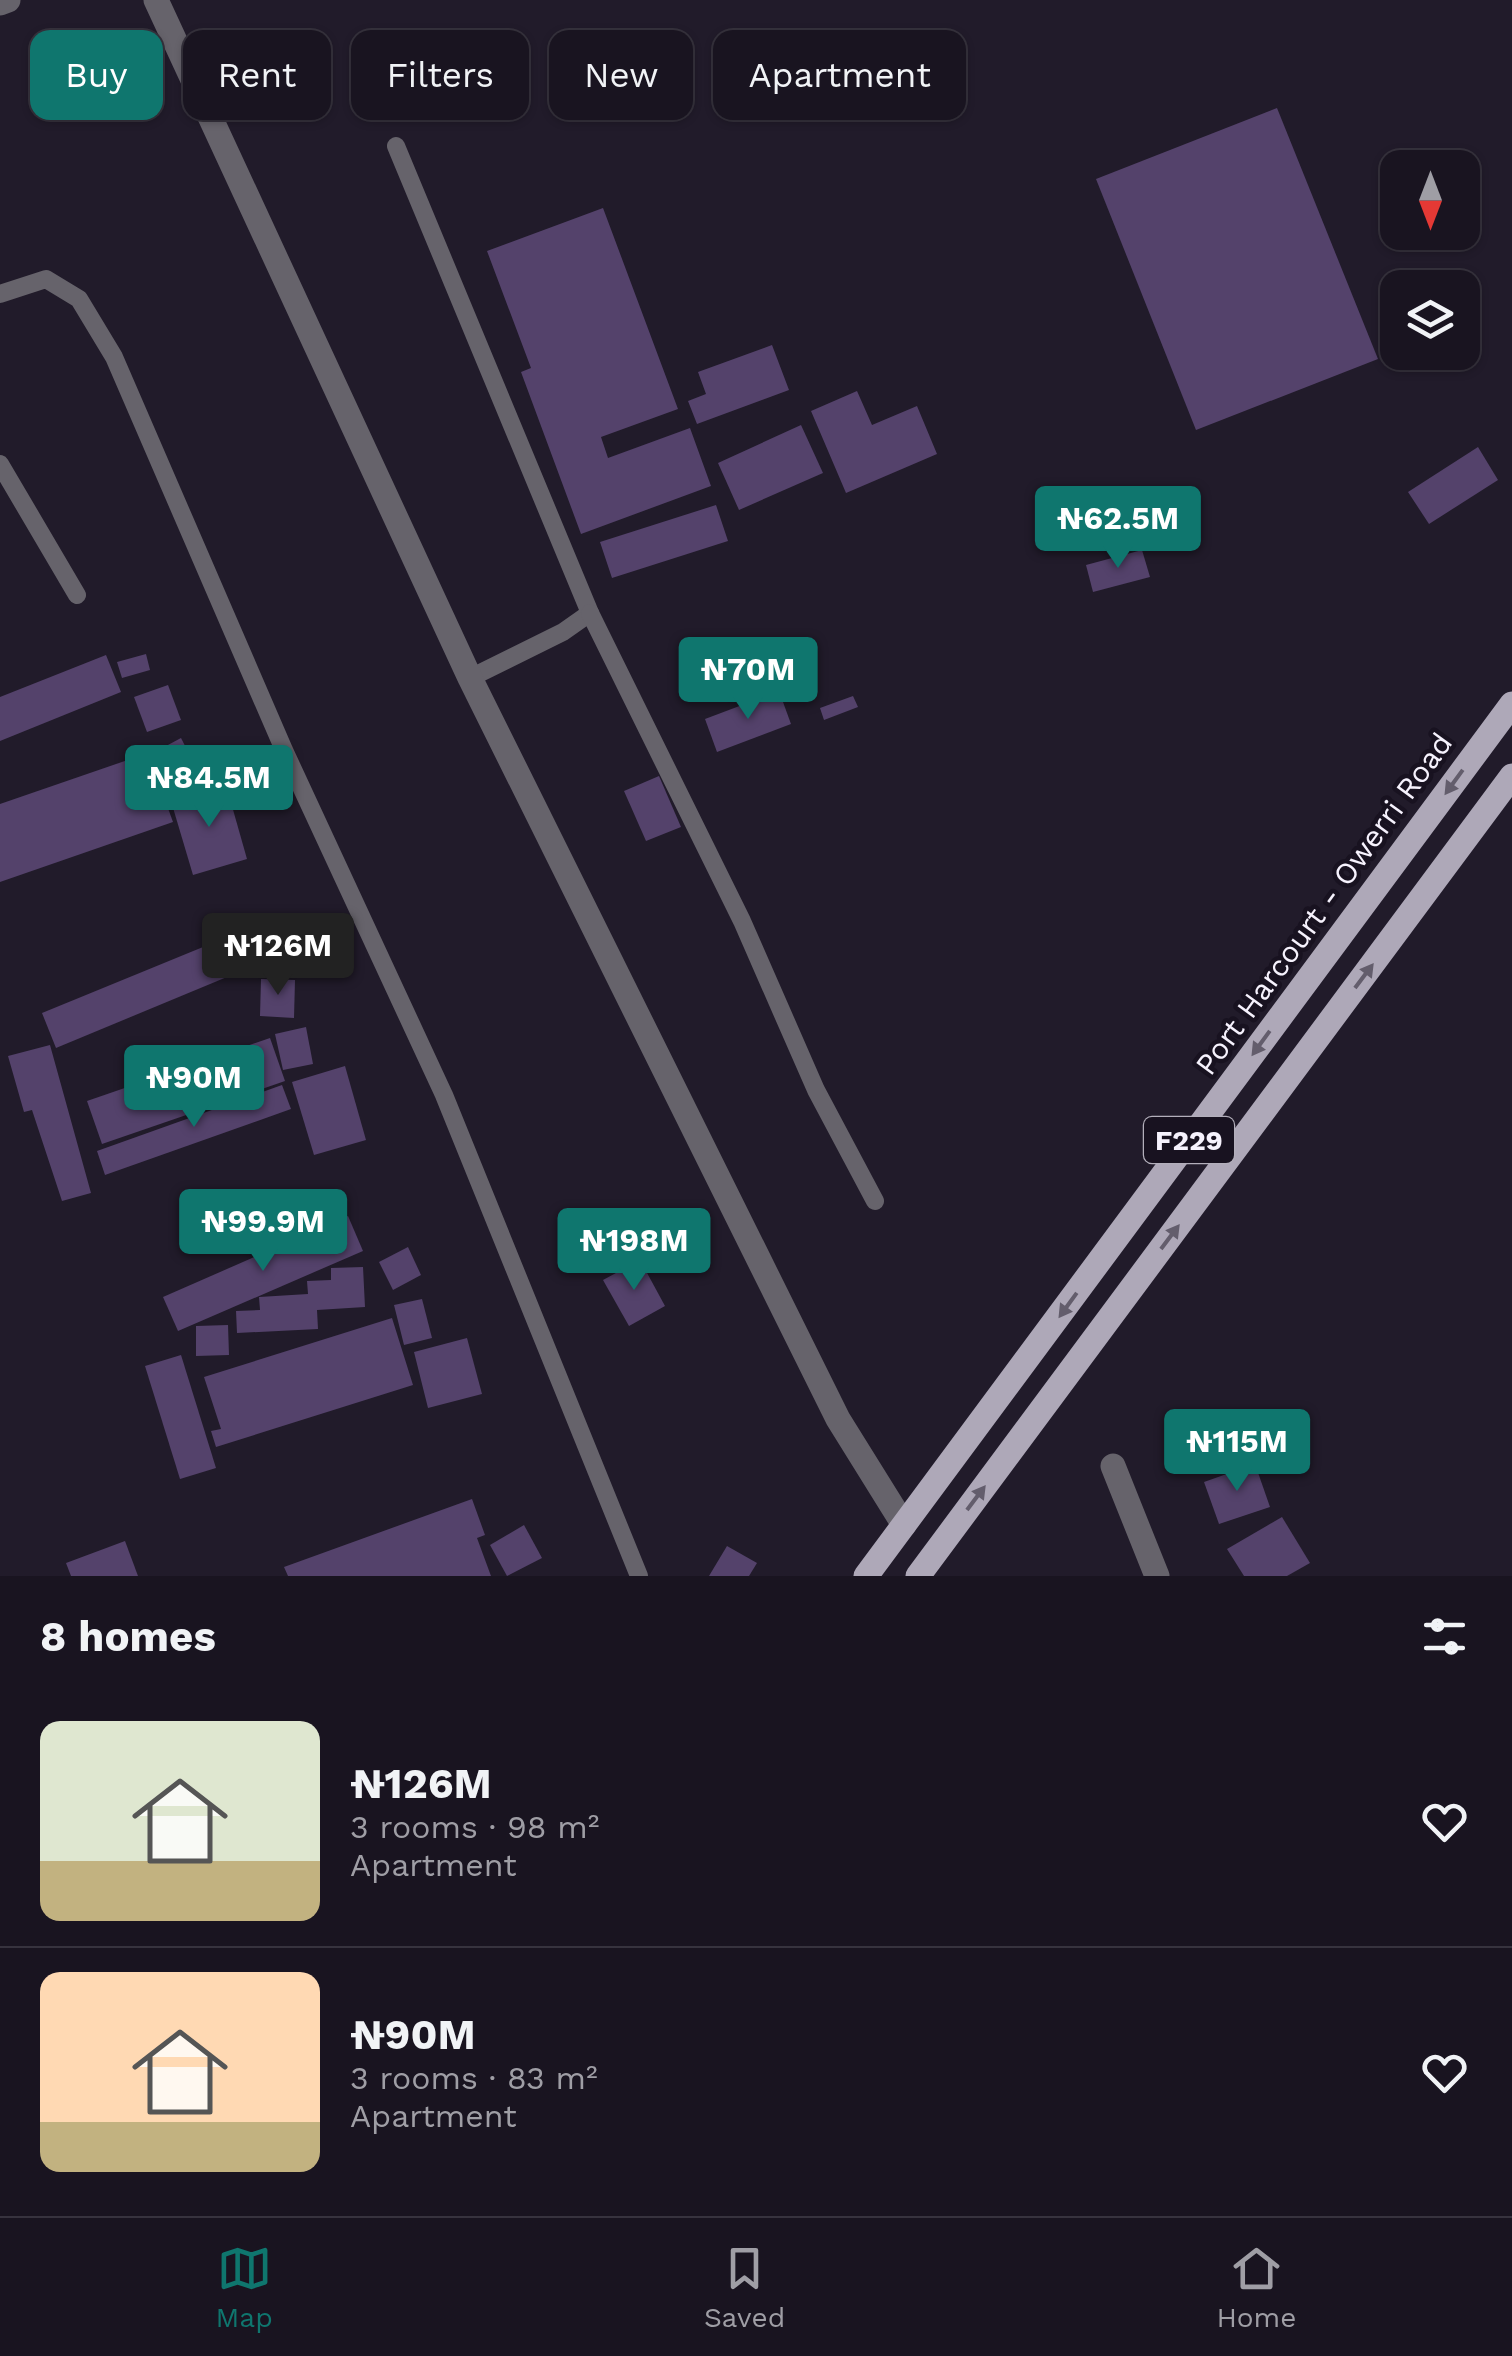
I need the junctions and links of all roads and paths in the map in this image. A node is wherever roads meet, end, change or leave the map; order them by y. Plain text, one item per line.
1 (8, 0) edge
2 (156, 0) edge
3 (0, 3) edge
4 (396, 146) dead end
5 (0, 294) edge
6 (0, 464) edge
7 (77, 595) dead end
8 (590, 612) junction
9 (470, 678) junction
10 (1512, 704) edge
11 (1512, 776) edge
12 (876, 1202) dead end
13 (1113, 1466) dead end
14 (904, 1526) junction
15 (639, 1576) edge
16 (866, 1576) edge
17 (918, 1576) edge
18 (1158, 1576) edge

1 - 3 street
2 - 9 street
4 - 8 lane
5 - 15 lane
6 - 7 lane
8 - 9 lane
8 - 12 lane
9 - 14 street
10 -> 14 main road, Port Harcourt - Owerri Road / F229
17 -> 11 main road, F229
13 - 18 street
14 - 16 main road, Port Harcourt - Owerri Road / F229

